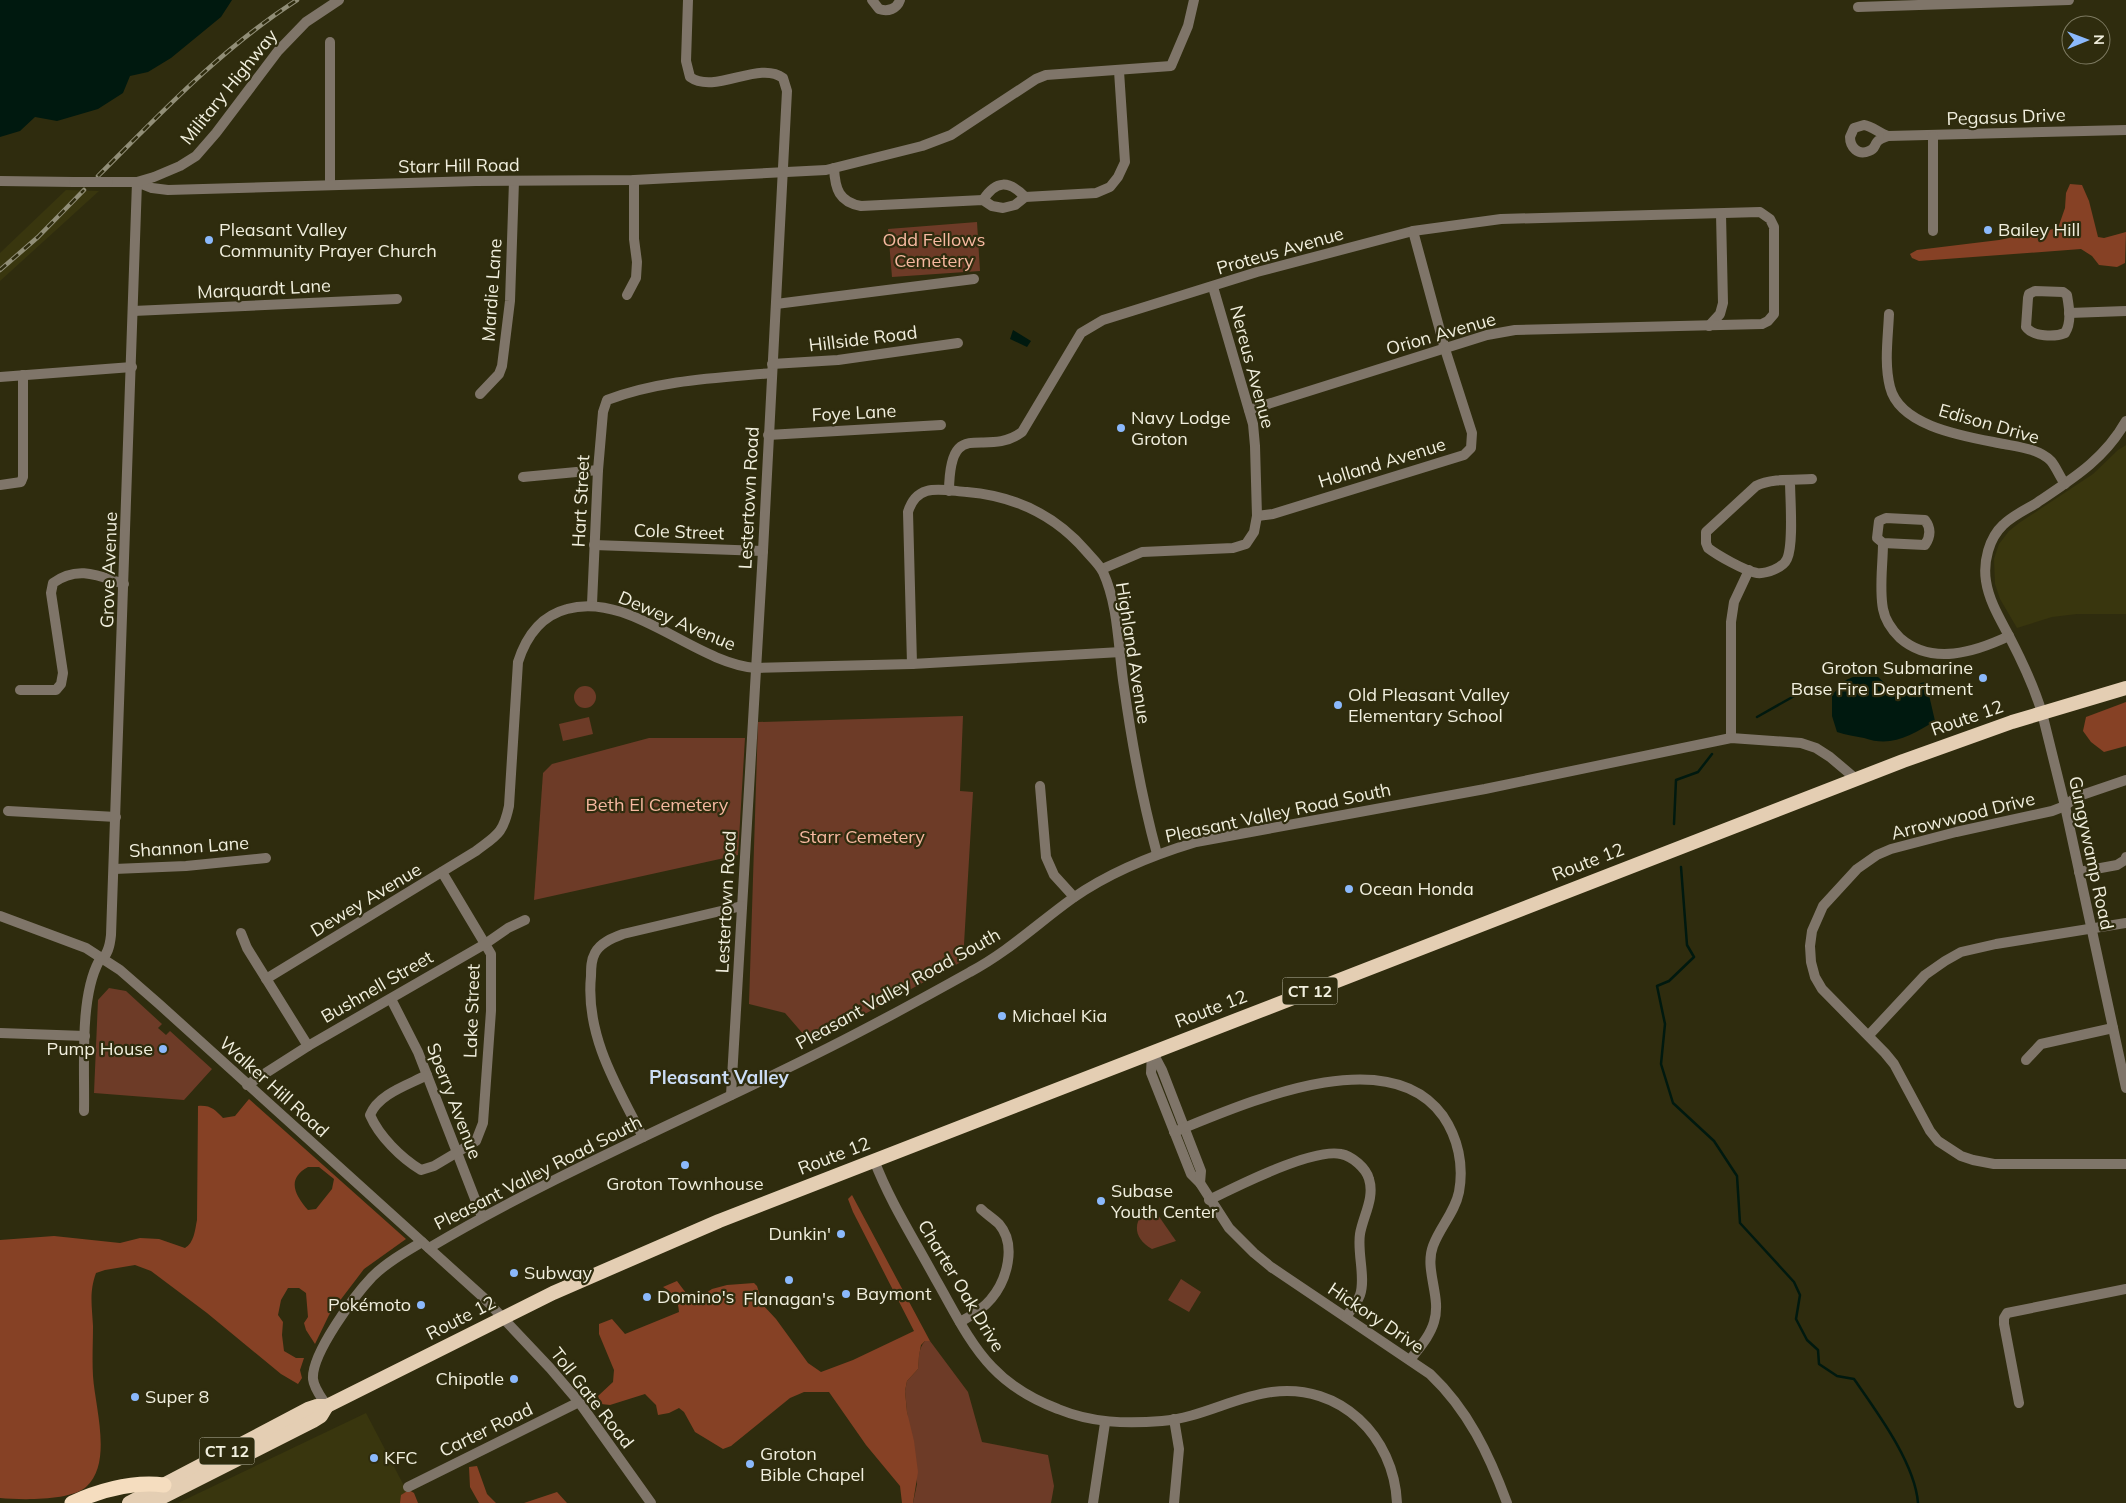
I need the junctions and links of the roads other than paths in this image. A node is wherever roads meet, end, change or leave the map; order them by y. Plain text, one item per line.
1 (339, 0) edge
2 (688, 0) edge
3 (872, 0) edge
4 (900, 0) edge
5 (1194, 0) edge
6 (2070, 0) edge
7 (1912, 2) edge
8 (1858, 7) dead end
9 (330, 42) dead end
10 (1119, 70) junction
11 (2126, 130) edge
12 (1888, 136) dead end
13 (1934, 136) junction
14 (834, 168) junction
15 (783, 172) junction
16 (634, 180) junction
17 (0, 181) edge
18 (514, 181) junction
19 (137, 182) junction
20 (330, 185) junction
21 (1025, 197) junction
22 (982, 200) junction
23 (1721, 214) junction
24 (1413, 231) junction
25 (1933, 231) dead end
26 (974, 279) dead end
27 (1213, 287) junction
28 (627, 295) dead end
29 (397, 299) dead end
30 (776, 304) junction
31 (133, 311) junction
32 (2126, 312) edge
33 (1889, 314) dead end
34 (2069, 314) junction
35 (1709, 326) junction
36 (958, 343) dead end
37 (1445, 349) junction
38 (132, 367) junction
39 (772, 369) junction
40 (23, 375) junction
41 (0, 378) edge
42 (480, 394) dead end
43 (607, 400) joint
44 (1249, 410) junction
45 (2126, 421) edge
46 (941, 425) dead end
47 (768, 435) junction
48 (598, 470) junction
49 (523, 477) dead end
50 (1812, 479) dead end
51 (1790, 481) junction
52 (2065, 484) junction
53 (0, 486) edge
54 (949, 491) junction
55 (1257, 516) junction
56 (1883, 543) junction
57 (594, 545) junction
58 (763, 551) junction
59 (1102, 570) junction
60 (1749, 570) junction
61 (124, 584) junction
62 (592, 604) junction
63 (2009, 636) junction
64 (1121, 652) junction
65 (912, 664) junction
66 (756, 668) junction
67 (2126, 688) edge
68 (20, 690) dead end
69 (2042, 713) junction
70 (1731, 738) junction
71 (1856, 779) junction
72 (2126, 780) edge
73 (1040, 786) dead end
74 (2065, 806) junction
75 (8, 811) dead end
76 (116, 818) junction
77 (1157, 854) junction
78 (2126, 857) edge
79 (266, 858) dead end
80 (114, 869) junction
81 (442, 872) junction
82 (2079, 872) junction
83 (1074, 898) junction
84 (742, 906) junction
85 (0, 916) edge
86 (525, 920) dead end
87 (2126, 923) edge
88 (2091, 928) junction
89 (241, 933) dead end
90 (485, 944) junction
91 (104, 958) junction
92 (266, 979) junction
93 (391, 999) junction
94 (2113, 1028) junction
95 (0, 1033) edge
96 (1869, 1034) junction
97 (85, 1036) junction
98 (308, 1046) junction
99 (1152, 1053) junction
100 (2026, 1060) dead end
101 (427, 1075) junction
102 (247, 1085) junction
103 (2126, 1088) edge
104 (731, 1095) junction
105 (84, 1111) dead end
106 (1184, 1128) junction
107 (1174, 1132) junction
108 (644, 1137) junction
109 (457, 1152) junction
110 (874, 1160) junction
111 (2126, 1164) edge
112 (1200, 1183) junction
113 (1209, 1200) junction
114 (981, 1209) dead end
115 (482, 1217) junction
116 (426, 1245) junction
117 (2126, 1289) edge
118 (1346, 1317) junction
119 (502, 1318) junction
120 (960, 1322) junction
121 (1410, 1360) junction
122 (579, 1402) junction
123 (2018, 1403) dead end
124 (326, 1406) junction
125 (1174, 1419) junction
126 (1105, 1422) junction
127 (164, 1485) junction
128 (408, 1487) dead end
129 (72, 1503) edge
130 (129, 1503) edge
131 (151, 1503) edge
132 (652, 1503) edge
133 (1093, 1503) edge
134 (1174, 1503) edge
135 (1397, 1503) edge
136 (1507, 1503) edge

1 - 19 street, Military Highway
2 - 15 street, Lestertown Road
3 - 4 street
5 - 10 street, Starr Hill Road
6 - 7 street
7 - 8 street
9 - 20 street
10 - 14 street, Starr Hill Road
10 - 21 street
11 - 13 street, Pegasus Drive
12 - 13 street, Pegasus Drive
13 - 25 street
14 - 15 street, Starr Hill Road
14 - 22 street
15 - 16 street, Starr Hill Road
15 - 30 street, Lestertown Road
16 - 18 street, Starr Hill Road
16 - 28 street
17 - 19 street, bridge
18 - 20 street, Starr Hill Road
18 - 42 street, Mardie Lane
19 - 20 street, Starr Hill Road
19 - 31 street, Grove Avenue
21 - 22 street
21 - 22 street
23 - 24 street, Proteus Avenue
23 - 35 street
23 - 35 street, Orion Avenue
24 - 27 street, Proteus Avenue
24 - 37 street, Holland Avenue
26 - 30 street
27 - 44 street, Nereus Avenue
27 - 54 street, Proteus Avenue
29 - 31 street, Marquardt Lane
30 - 39 street, Lestertown Road
31 - 38 street, Grove Avenue
32 - 34 street
33 - 52 street, Edison Drive
34 - 34 street
35 - 37 street, Orion Avenue
36 - 39 street, Hillside Road
37 - 44 street, Orion Avenue
37 - 55 street, Holland Avenue
38 - 40 street
38 - 61 street, Grove Avenue
39 - 43 street, Hillside Road
39 - 47 street, Lestertown Road
40 - 41 street
40 - 53 street
43 - 48 street, Hart Street
44 - 55 street, Nereus Avenue
45 - 52 street, Gungywamp Road
46 - 47 street, Foye Lane
47 - 58 street, Lestertown Road
48 - 49 street
48 - 57 street, Hart Street
50 - 51 street
51 - 60 street
51 - 60 street
52 - 63 street, Gungywamp Road
54 - 59 street, Highland Avenue
54 - 65 street, Highland Avenue
55 - 59 street, Nereus Avenue
56 - 56 street
56 - 63 street
57 - 58 street, Cole Street
57 - 62 street, Hart Street
58 - 66 street, Lestertown Road
59 - 64 street, Highland Avenue
60 - 70 street
61 - 68 street
61 - 76 street, Grove Avenue
62 - 66 street, Dewey Avenue
62 - 81 street, Dewey Avenue
63 - 69 street, Gungywamp Road
64 - 65 street, Dewey Avenue
64 - 77 street, Highland Avenue
65 - 66 street, Dewey Avenue
66 - 84 street, Lestertown Road
67 - 69 highway, Route 12 / CT 12
69 - 71 highway, Route 12 / CT 12
69 - 74 street, Gungywamp Road
70 - 71 street, Pleasant Valley Road South
70 - 77 street, Pleasant Valley Road South
71 - 99 highway, Route 12 / CT 12
72 - 74 street, Arrowwood Drive
73 - 83 street
74 - 82 street, Gungywamp Road
74 - 96 street, Arrowwood Drive
75 - 76 street
76 - 80 street, Grove Avenue
77 - 83 street, Pleasant Valley Road South
78 - 82 street
79 - 80 street, Shannon Lane
80 - 91 street, Grove Avenue
81 - 90 street, Lake Street
81 - 92 street, Dewey Avenue
82 - 88 street, Gungywamp Road
83 - 104 street, Pleasant Valley Road South
84 - 104 street, Lestertown Road
84 - 108 street
85 - 91 street, Walker Hill Road
86 - 90 street, Bushnell Street
87 - 88 street
88 - 94 street, Gungywamp Road
88 - 96 street
89 - 92 street
90 - 93 street, Bushnell Street
90 - 109 street, Lake Street
91 - 97 street, Grove Avenue
91 - 102 street, Walker Hill Road
92 - 98 street
93 - 98 street, Bushnell Street
93 - 101 street, Sperry Avenue
94 - 100 street
94 - 103 street, Gungywamp Road
95 - 97 street
96 - 111 street, Arrowwood Drive
97 - 105 street, Grove Avenue
98 - 102 street, Bushnell Street
99 - 106 street, Hickory Drive
99 - 107 street, Hickory Drive
99 - 110 highway, Route 12 / CT 12
101 - 109 street, Sperry Avenue
101 - 109 street, Lake Street
102 - 116 street, Walker Hill Road
104 - 108 street, Pleasant Valley Road South
106 - 107 street
106 - 112 street, Hickory Drive
106 - 121 street
107 - 112 street, Hickory Drive
108 - 115 street, Pleasant Valley Road South
109 - 115 street, Sperry Avenue
110 - 119 highway, Route 12 / CT 12
110 - 120 street, Charter Oak Drive
112 - 113 street, Hickory Drive
113 - 118 street, Hickory Drive
113 - 118 street
114 - 120 street
115 - 116 street, Pleasant Valley Road South
116 - 119 street, Walker Hill Road
116 - 124 street, Pleasant Valley Road South
117 - 123 street
118 - 121 street, Hickory Drive
119 - 122 street, Toll Gate Road
119 - 124 highway, Route 12 / CT 12
120 - 126 street, Charter Oak Drive
121 - 136 street, Hickory Drive
122 - 128 street, Carter Road
122 - 132 street, Toll Gate Road
124 - 127 highway, Route 12 / CT 12
124 - 131 highway, Route 12 / CT 12
125 - 126 street, Charter Oak Drive
125 - 134 street
125 - 135 street, Charter Oak Drive
126 - 133 street
127 - 129 highway
127 - 130 highway, Route 12 / CT 12

